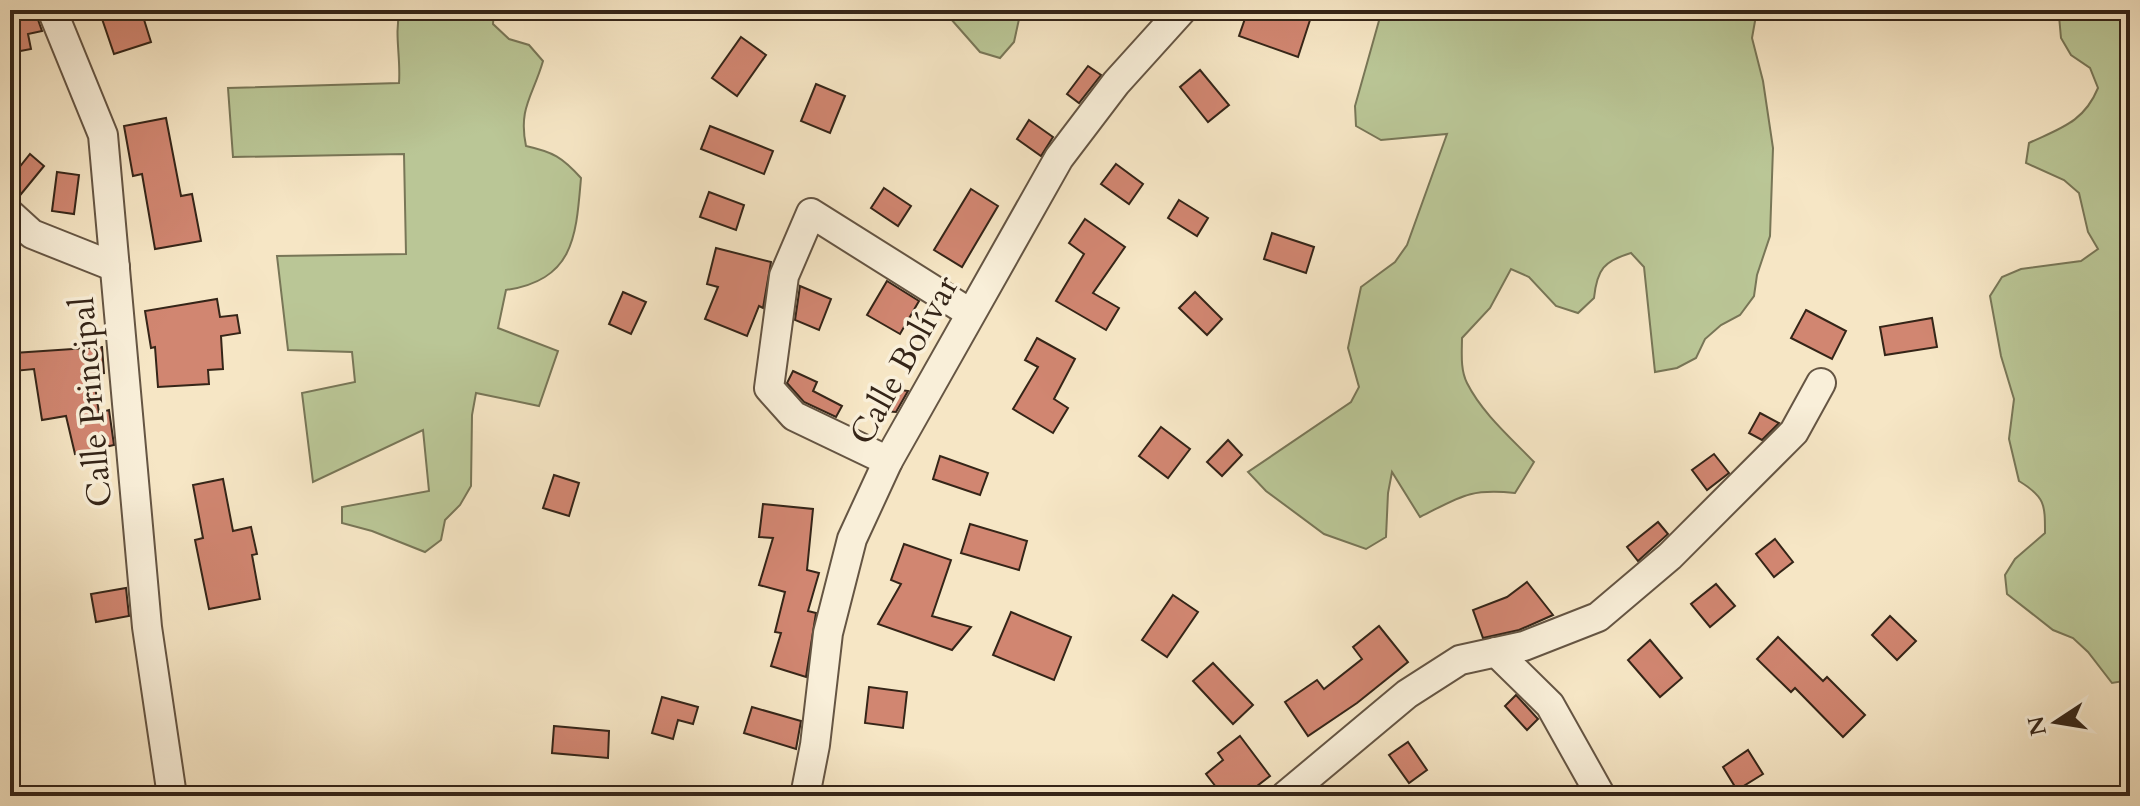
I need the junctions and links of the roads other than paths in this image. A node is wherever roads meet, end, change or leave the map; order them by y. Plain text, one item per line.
1 (52, 10) edge
2 (1182, 10) edge
3 (10, 214) edge
4 (115, 267) junction
5 (970, 313) junction
6 (1821, 383) dead end
7 (888, 461) junction
8 (1496, 652) junction
9 (172, 796) edge
10 (805, 796) edge
11 (1285, 796) edge
12 (1601, 796) edge

1 - 4 street, Calle Principal
2 - 5 street, Calle Bolívar
3 - 4 street
4 - 9 street, Calle Principal
5 - 7 street, Calle Bolívar
5 - 7 street
6 - 8 street
7 - 10 street, Calle Bolívar
8 - 11 street
8 - 12 street

